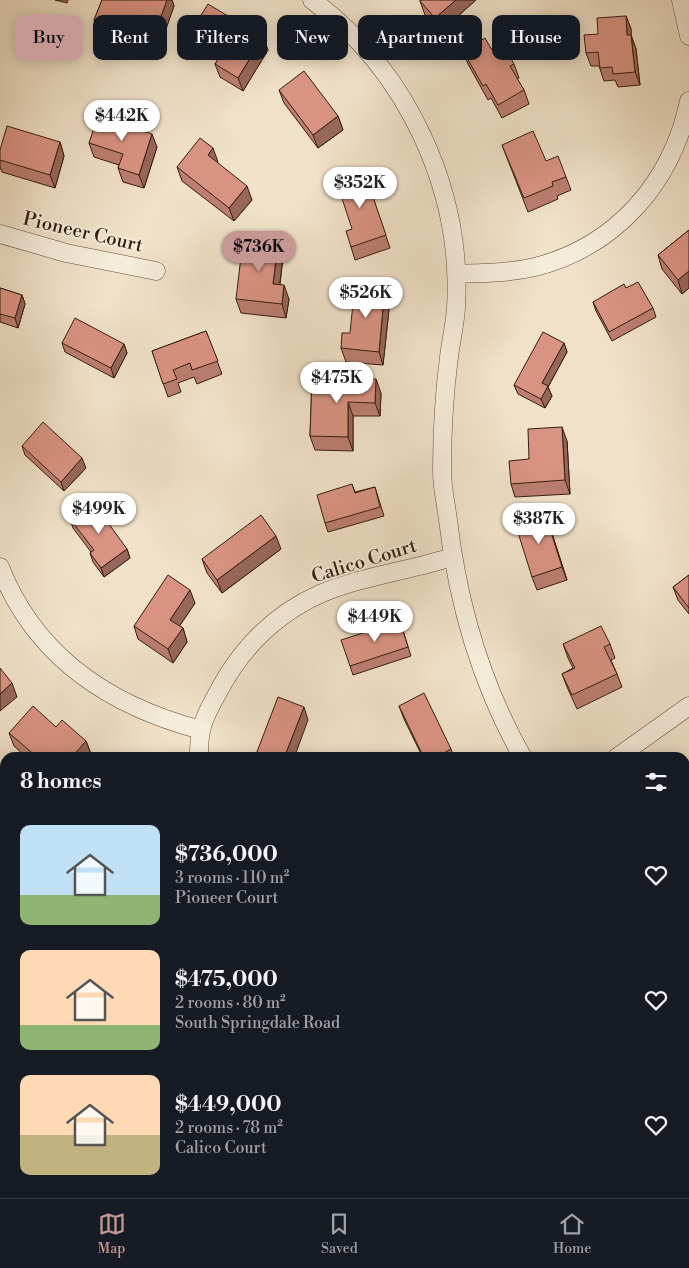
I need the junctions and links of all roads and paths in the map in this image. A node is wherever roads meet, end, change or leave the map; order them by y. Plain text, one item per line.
1 (312, 0) edge
2 (681, 0) edge
3 (689, 36) edge
4 (689, 101) edge
5 (0, 234) edge
6 (156, 271) dead end
7 (456, 274) junction
8 (452, 557) junction
9 (0, 566) edge
10 (689, 706) edge
11 (201, 730) junction
12 (199, 752) edge
13 (520, 752) edge
14 (624, 752) edge

1 - 7 street
2 - 3 street
4 - 7 street
5 - 6 street, Pioneer Court
7 - 8 street
8 - 11 street, Calico Court
8 - 13 street
9 - 11 street
10 - 14 street
11 - 12 street, Calico Court

